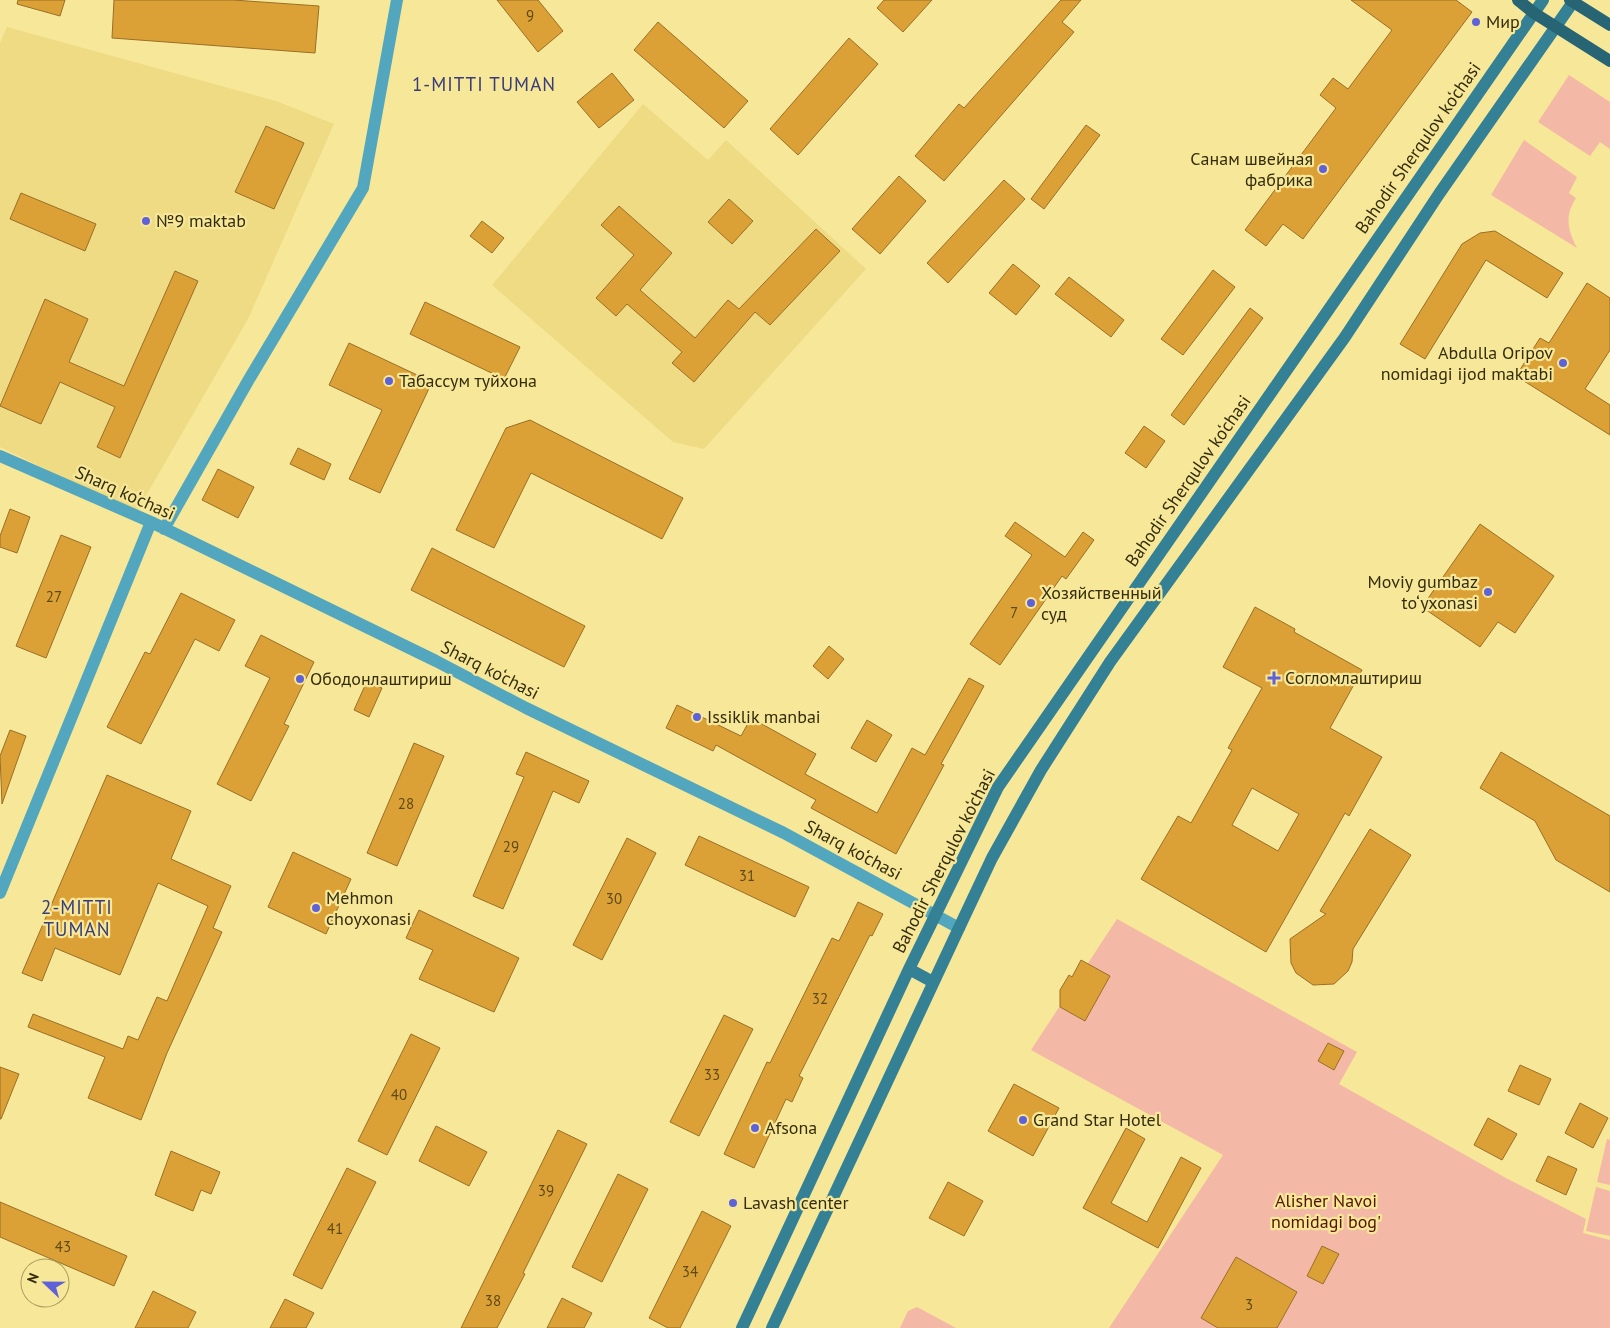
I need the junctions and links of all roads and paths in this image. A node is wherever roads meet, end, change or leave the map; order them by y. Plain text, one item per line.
1 (397, 0) edge
2 (1518, 0) edge
3 (1543, 0) edge
4 (1572, 1) edge
5 (1534, 13) junction
6 (1610, 24) edge
7 (1556, 27) junction
8 (1610, 61) edge
9 (0, 456) edge
10 (151, 522) junction
11 (164, 529) junction
12 (0, 893) edge
13 (936, 915) junction
14 (959, 928) junction
15 (909, 969) junction
16 (933, 982) junction
17 (742, 1328) edge
18 (772, 1328) edge

1 - 11 street
2 - 5 main road
3 - 5 main road, Bahodir Sherqulov ko‘chasi
4 - 6 main road
4 - 7 main road
5 - 7 main road
5 - 13 main road, Bahodir Sherqulov ko‘chasi
7 - 8 main road
7 - 14 main road
9 - 10 street, Sharq ko‘chasi
10 - 11 street, Sharq ko‘chasi
10 - 12 street
11 - 13 street, Sharq ko‘chasi
13 - 14 street, Sharq ko‘chasi
13 - 15 main road, Bahodir Sherqulov ko‘chasi
14 - 16 main road
15 - 16 main road
15 - 17 main road, Bahodir Sherqulov ko‘chasi
16 - 18 main road

